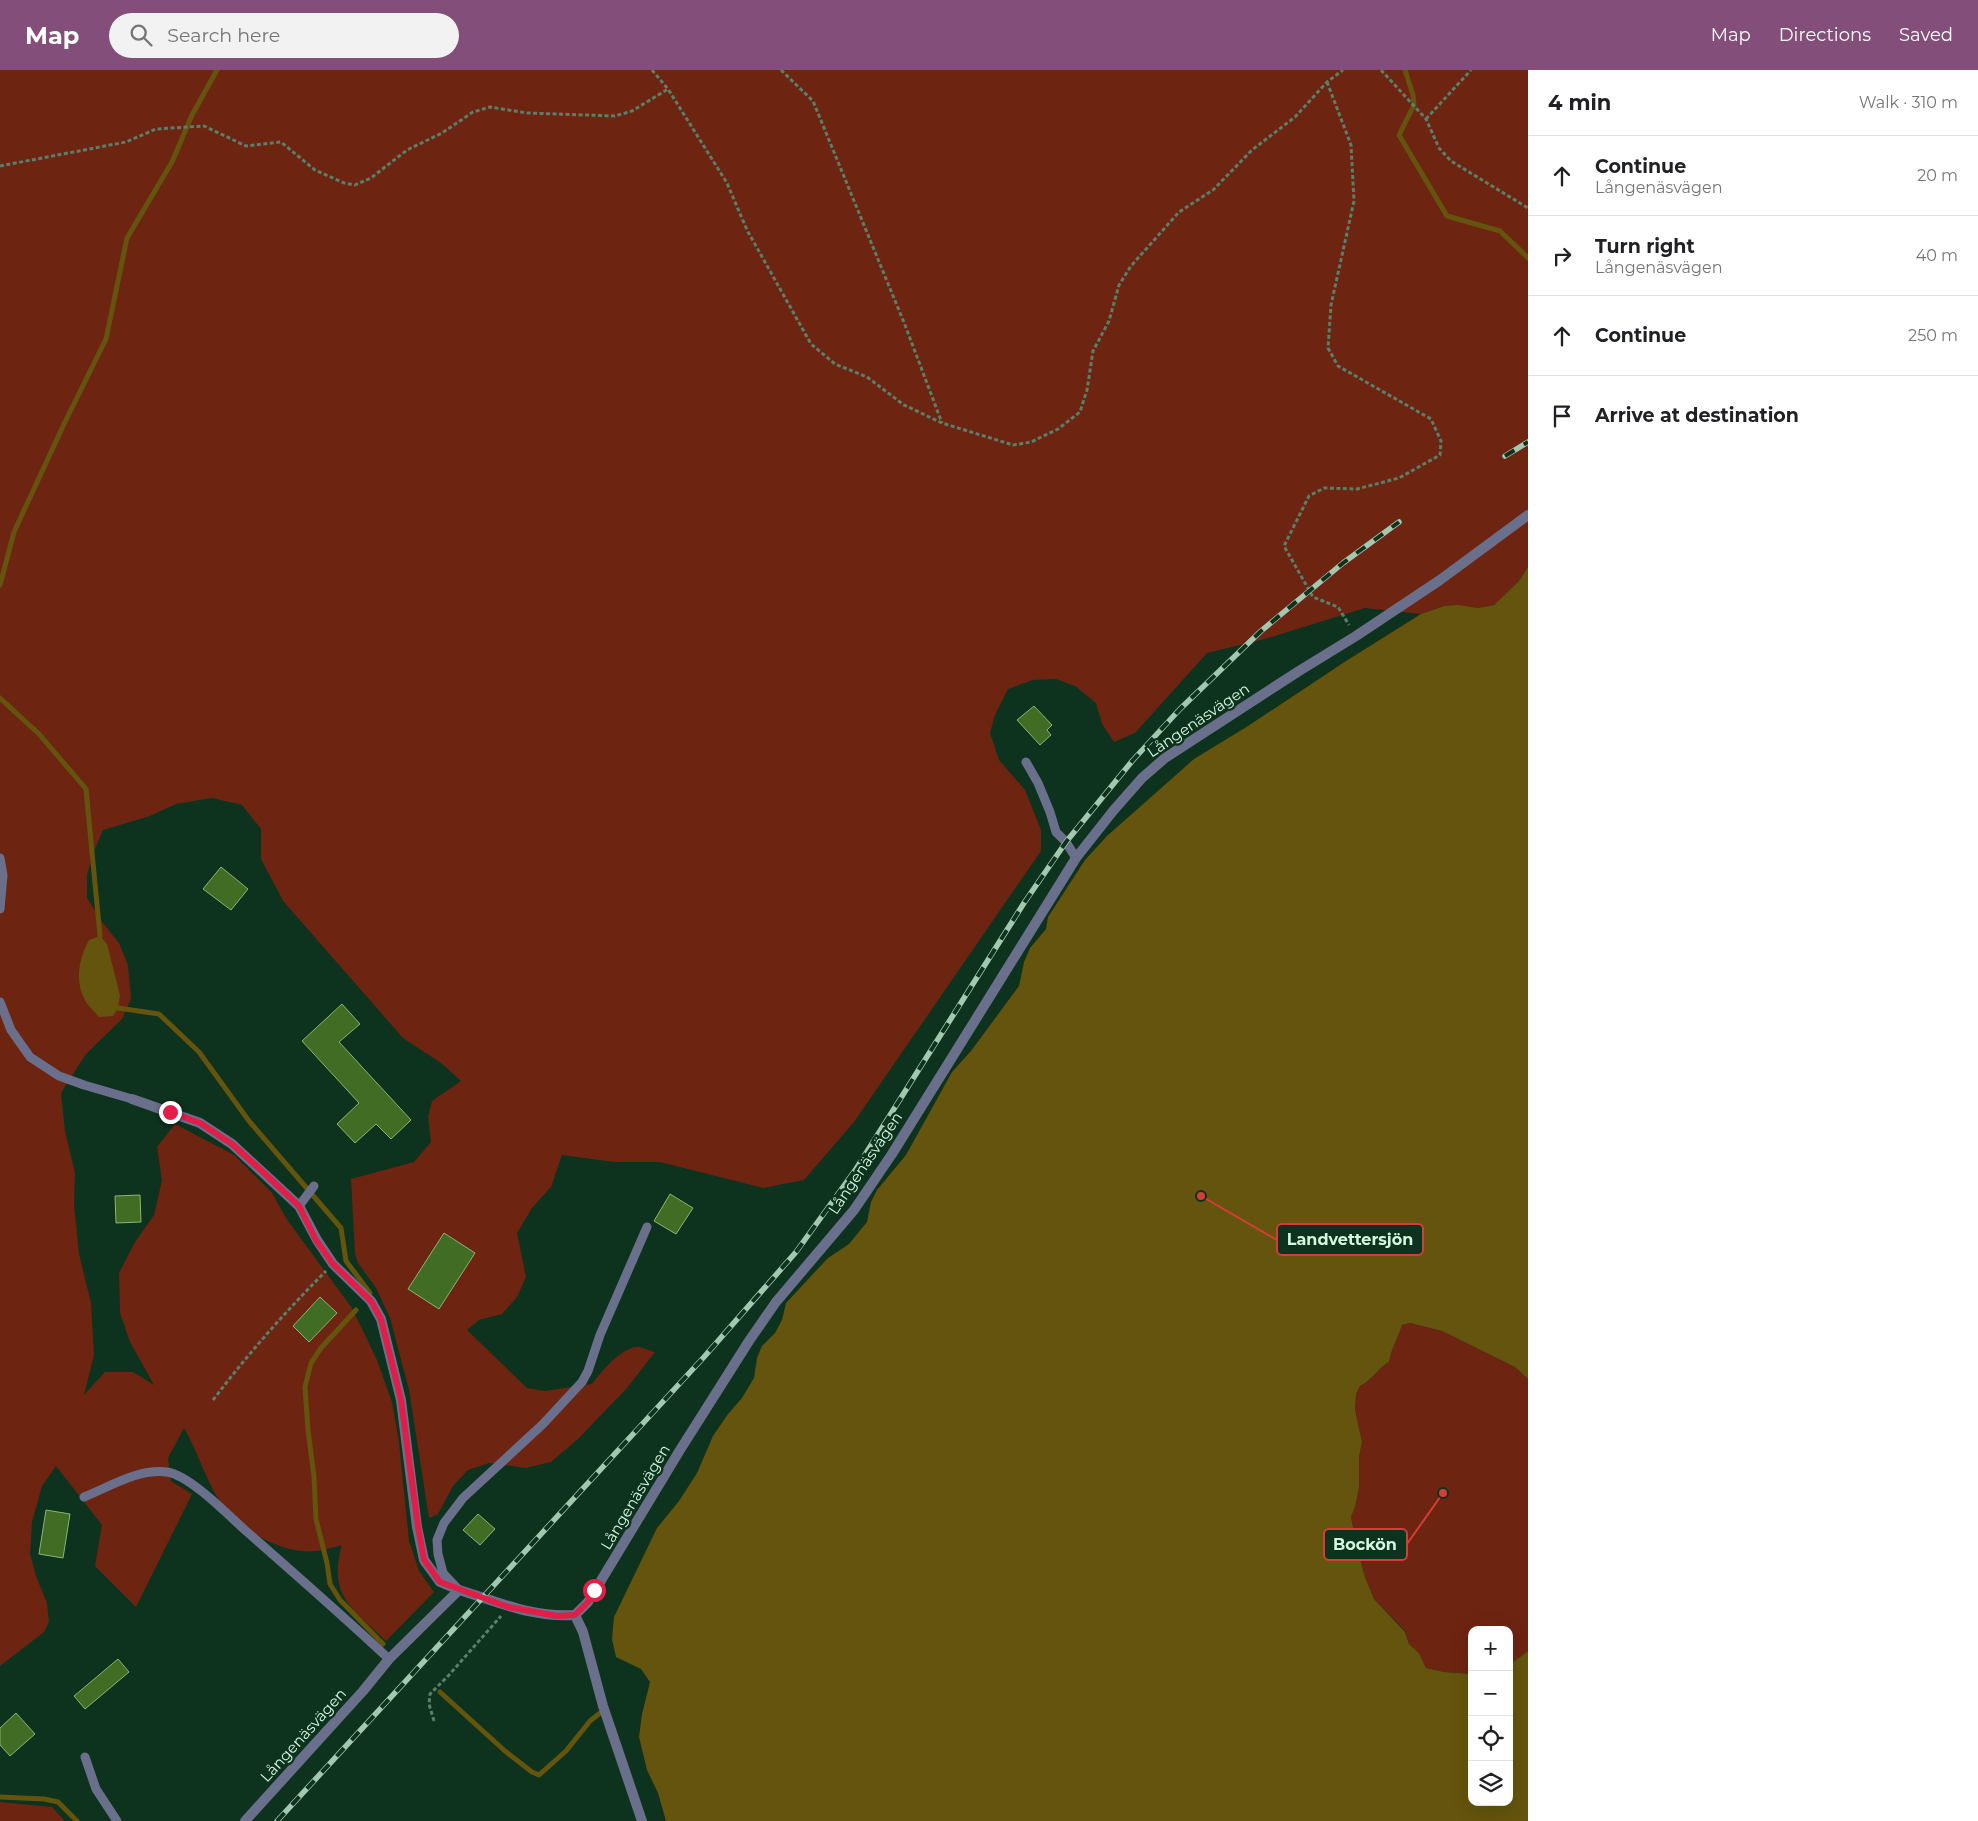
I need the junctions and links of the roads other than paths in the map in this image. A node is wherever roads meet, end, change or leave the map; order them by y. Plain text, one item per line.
1 (1528, 515) edge
2 (1026, 762) dead end
3 (0, 858) edge
4 (1076, 858) junction
5 (0, 908) edge
6 (0, 1002) edge
7 (132, 1099) joint
8 (314, 1186) dead end
9 (299, 1206) junction
10 (647, 1227) dead end
11 (84, 1497) dead end
12 (459, 1590) junction
13 (575, 1615) junction
14 (389, 1659) junction
15 (85, 1757) dead end
16 (117, 1821) edge
17 (245, 1821) edge
18 (642, 1821) edge

1 - 4 street, Långenäsvägen
2 - 4 lane
3 - 5 lane
4 - 13 street, Långenäsvägen
6 - 7 lane
7 - 9 street
8 - 9 lane
9 - 12 street
10 - 12 lane
11 - 14 lane
12 - 13 street
12 - 14 street, Långenäsvägen
13 - 18 street
14 - 17 street, Långenäsvägen
15 - 16 lane

